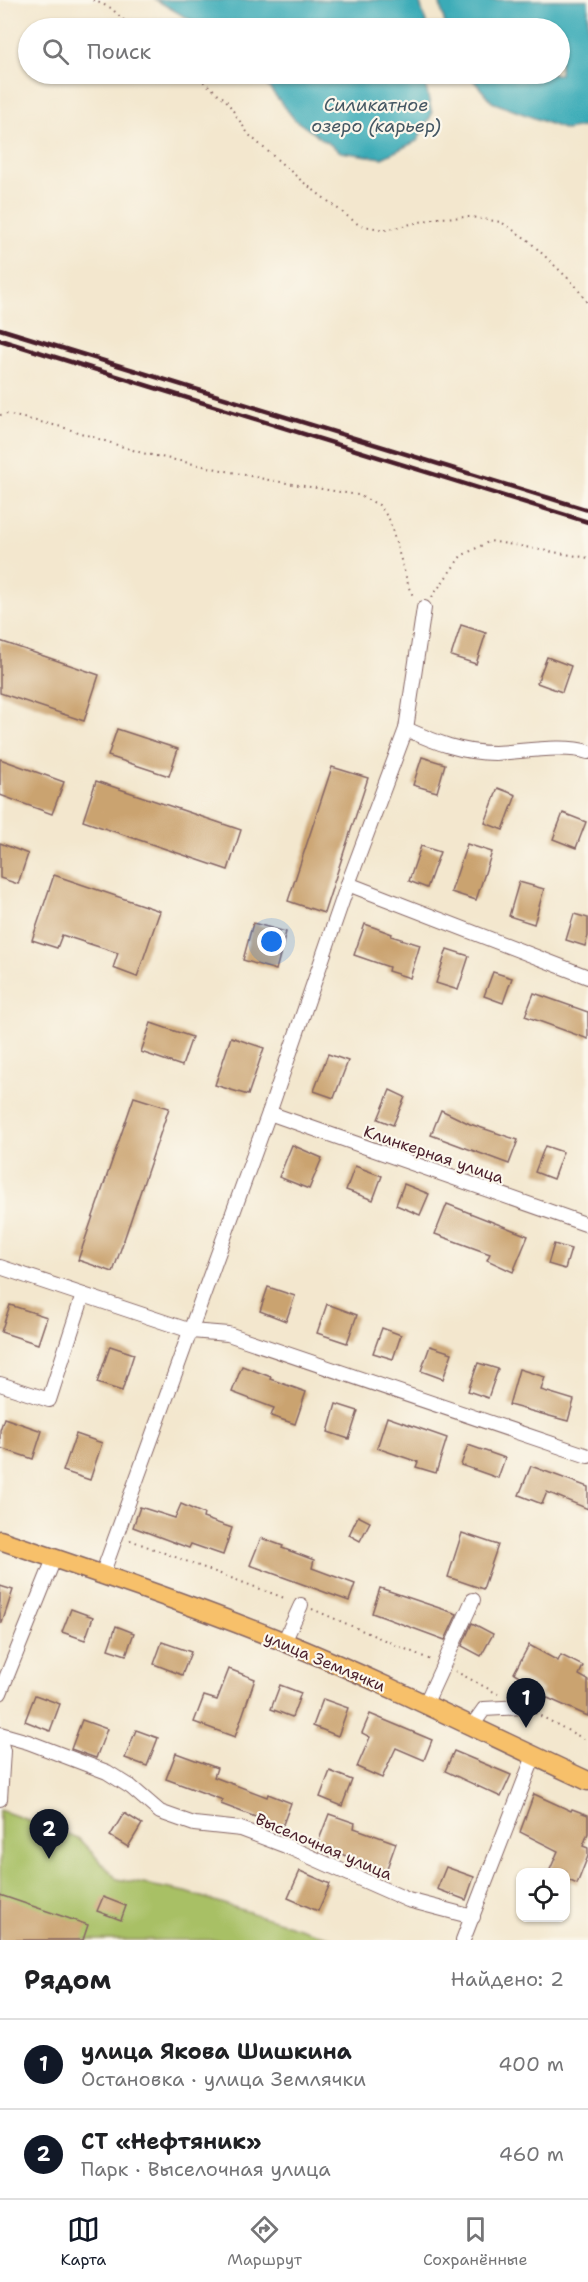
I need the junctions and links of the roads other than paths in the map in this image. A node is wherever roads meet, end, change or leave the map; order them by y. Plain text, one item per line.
1 (424, 608) road end
2 (406, 729) junction
3 (588, 752) edge
4 (348, 884) junction
5 (588, 977) edge
6 (269, 1113) junction
7 (588, 1225) edge
8 (0, 1267) edge
9 (84, 1295) junction
10 (190, 1331) junction
11 (0, 1384) edge
12 (588, 1456) edge
13 (0, 1540) edge
14 (54, 1558) junction
15 (102, 1575) junction
16 (473, 1600) dead end
17 (301, 1605) road end
18 (284, 1642) junction
19 (0, 1693) edge
20 (425, 1705) junction
21 (524, 1707) road end
22 (471, 1726) junction
23 (0, 1734) edge
24 (0, 1740) edge
25 (534, 1756) junction
26 (588, 1781) edge
27 (0, 1799) edge
28 (474, 1917) junction
29 (463, 1940) edge

1 - 2 street
2 - 3 street
2 - 4 street
4 - 5 street
4 - 6 street
6 - 7 street, Клинкерная улица
6 - 10 street
8 - 9 street
9 - 10 street
9 - 11 street
10 - 12 street
10 - 15 street
13 - 14 main road, улица Землячки
14 - 15 main road, улица Землячки
14 - 19 street
15 - 18 main road, улица Землячки
16 - 20 street
17 - 18 street
18 - 20 main road, улица Землячки
20 - 22 main road, улица Землячки
21 - 22 street
22 - 25 main road, улица Землячки
23 - 28 street, Выселочная улица
24 - 27 street
25 - 26 main road, улица Землячки
25 - 28 street
28 - 29 street

